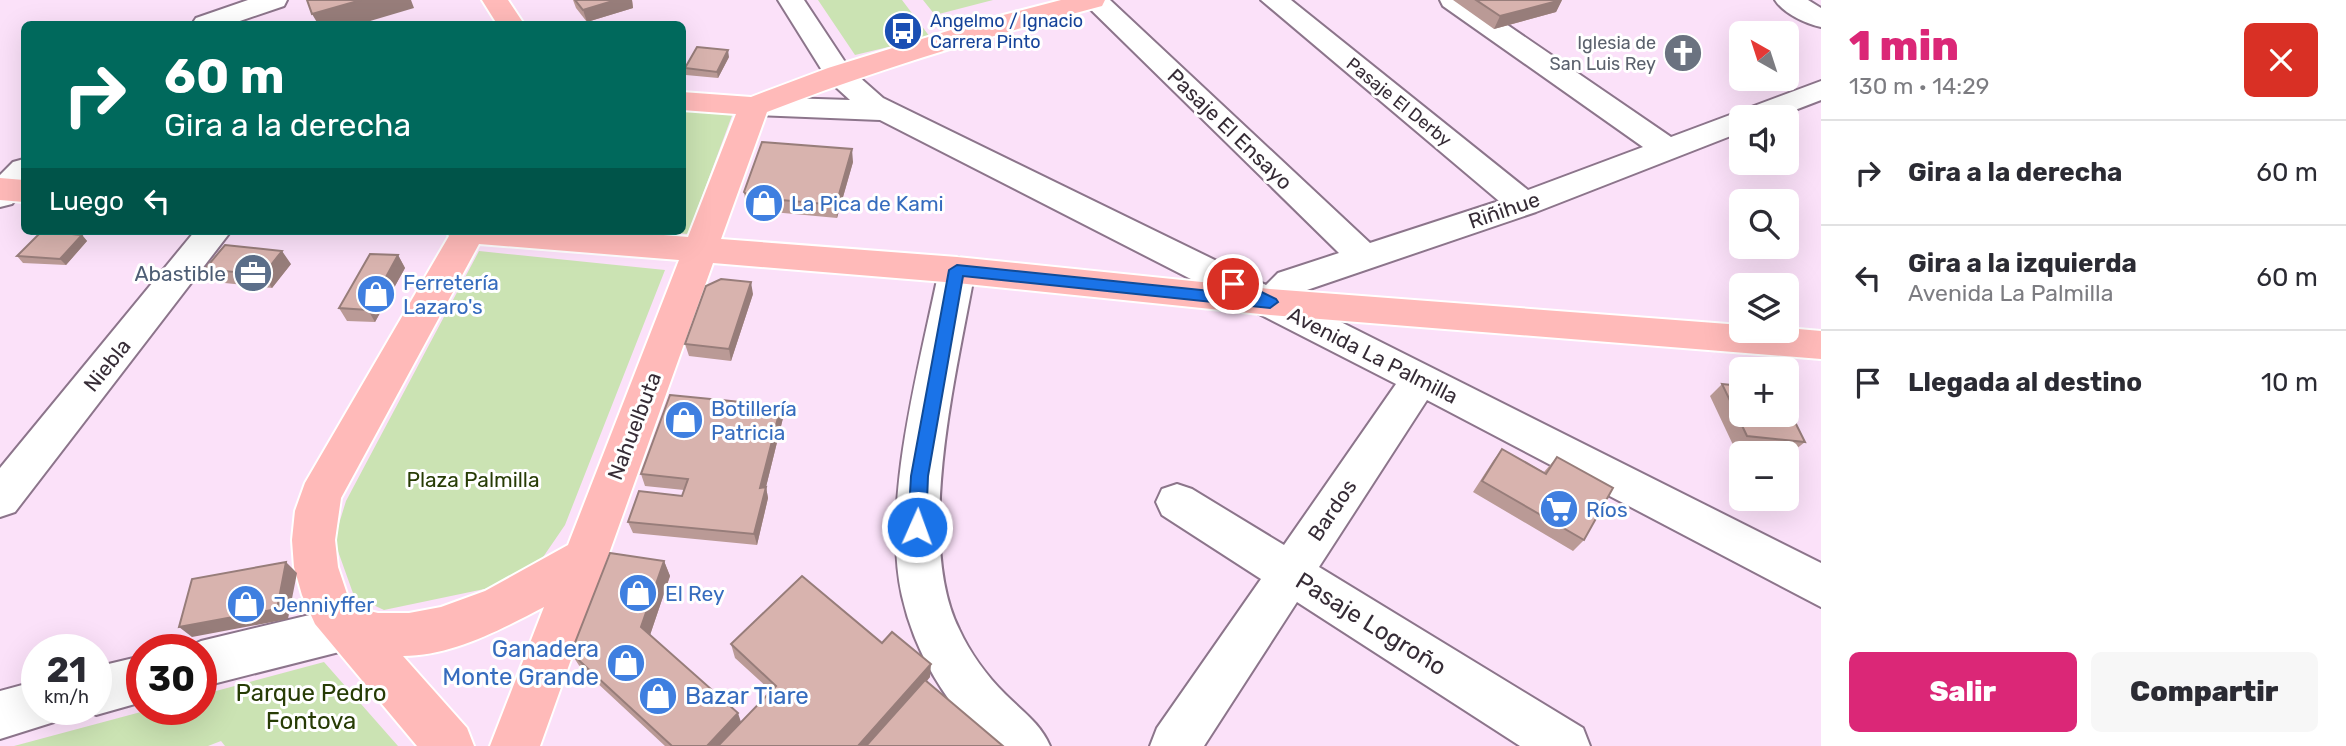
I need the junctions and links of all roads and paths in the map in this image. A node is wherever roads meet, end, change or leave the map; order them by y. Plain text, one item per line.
1 (274, 0) edge
2 (495, 0) edge
3 (791, 0) edge
4 (1093, 0) edge
5 (1274, 0) edge
6 (1453, 0) edge
7 (1788, 0) edge
8 (1821, 19) edge
9 (214, 21) edge
10 (508, 21) edge
11 (838, 75) junction
12 (1821, 90) edge
13 (686, 101) edge
14 (1782, 105) edge
15 (754, 106) junction
16 (885, 111) junction
17 (1729, 126) edge
18 (1667, 149) junction
19 (1524, 204) junction
20 (211, 235) edge
21 (467, 235) edge
22 (524, 235) edge
23 (701, 248) junction
24 (1365, 258) junction
25 (957, 270) junction
26 (1270, 302) junction
27 (1821, 345) edge
28 (1420, 379) junction
29 (0, 499) edge
30 (1177, 502) dead end
31 (584, 559) junction
32 (1290, 573) junction
33 (1821, 586) edge
34 (347, 628) junction
35 (217, 660) edge
36 (21, 709) edge
37 (0, 715) edge
38 (449, 746) edge
39 (515, 746) edge
40 (1025, 746) edge
41 (1175, 746) edge
42 (1565, 746) edge

1 - 9 street
2 - 10 main road
3 - 11 street, Avenida La Palmilla
4 - 11 main road
4 - 24 street, Pasaje El Ensayo
5 - 19 street, Pasaje El Derby
6 - 18 street
7 - 8 street
11 - 15 main road
11 - 16 street, Avenida La Palmilla
12 - 14 street
13 - 15 main road
15 - 16 street, Avenida La Palmilla
15 - 23 main road, Nahuelbuta
16 - 26 street, Avenida La Palmilla
17 - 18 street, Riñihue
18 - 19 street, Riñihue
19 - 24 street, Riñihue
20 - 29 street, Niebla
21 - 34 main road
22 - 23 main road
23 - 25 main road
23 - 31 main road, Nahuelbuta
24 - 26 street, Riñihue
25 - 26 main road
25 - 40 street
26 - 27 main road
26 - 28 street, Avenida La Palmilla
28 - 32 street, Bardos
28 - 33 street, Avenida La Palmilla
30 - 32 street, Pasaje Logroño
31 - 34 main road
31 - 39 main road, Nahuelbuta
32 - 41 street, Bardos
32 - 42 street, Pasaje Logroño
34 - 35 street
34 - 38 main road
36 - 37 street

